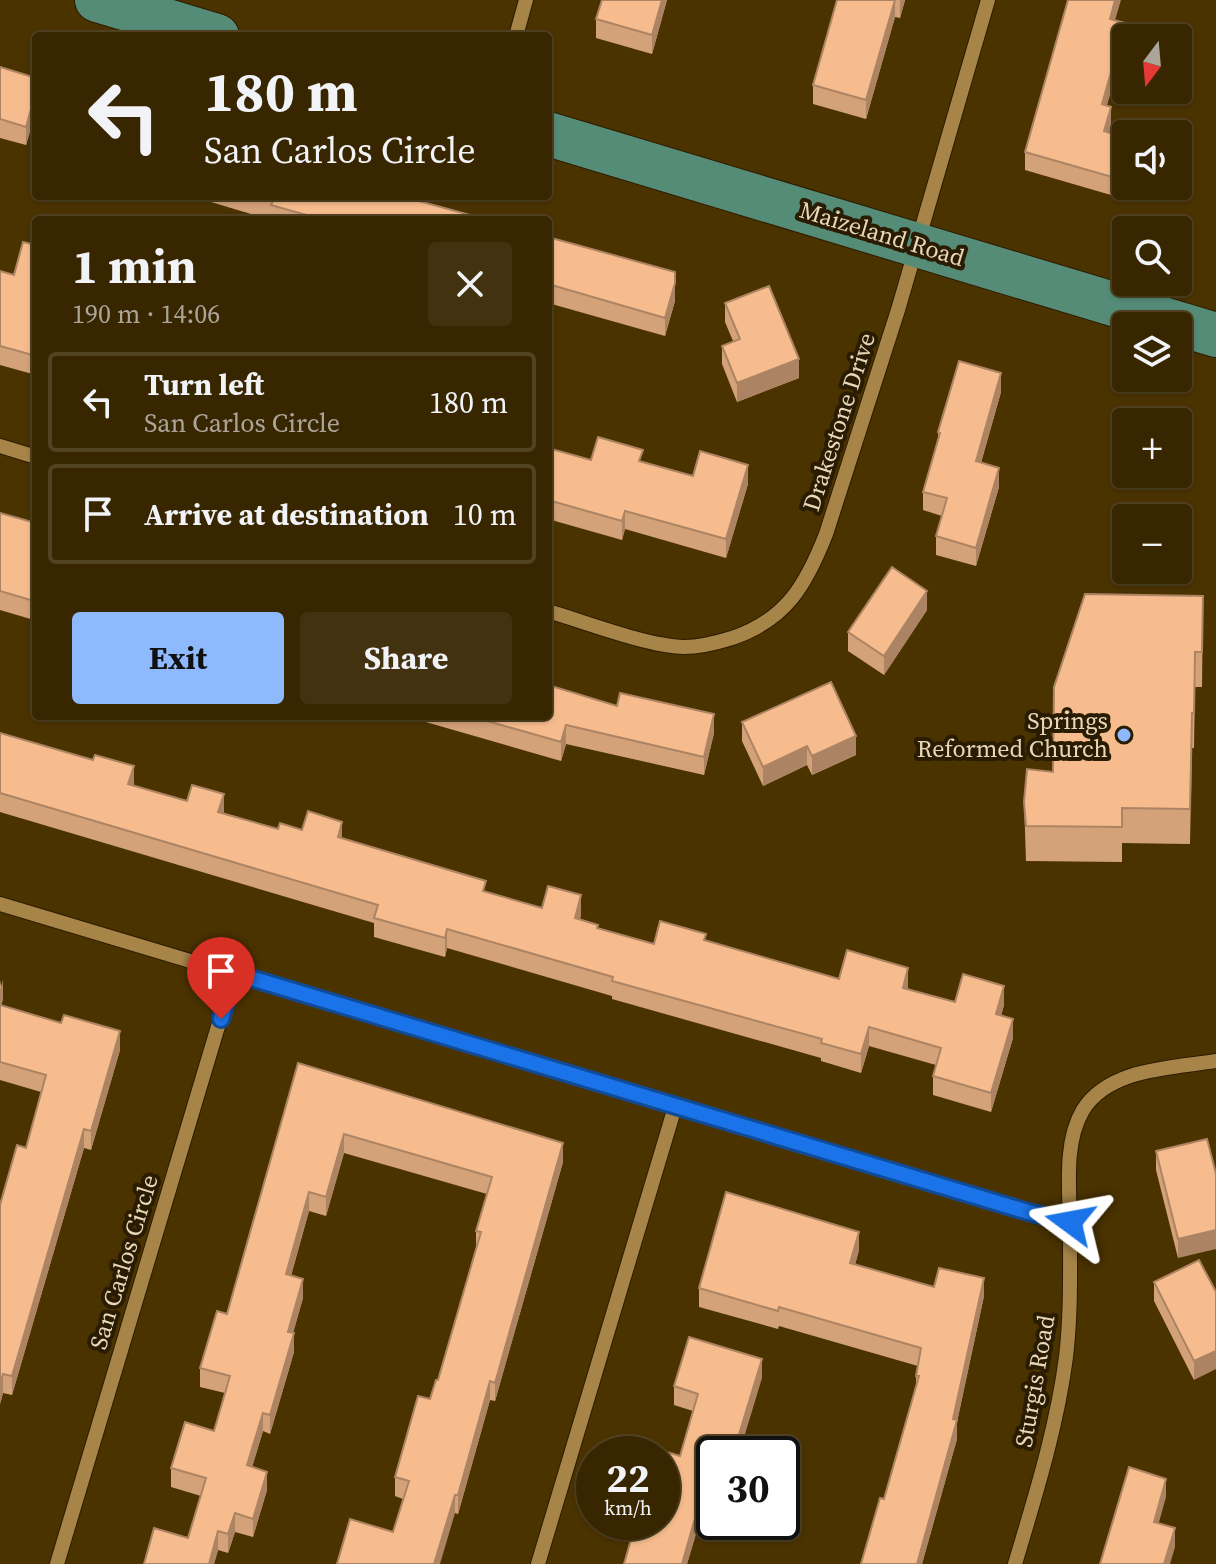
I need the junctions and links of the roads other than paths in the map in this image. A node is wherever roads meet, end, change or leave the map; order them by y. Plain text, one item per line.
1 (97, 0) edge
2 (526, 0) edge
3 (988, 0) edge
4 (204, 32) edge
5 (517, 32) edge
6 (552, 135) edge
7 (917, 244) junction
8 (1216, 335) edge
9 (0, 446) edge
10 (32, 456) edge
11 (552, 612) edge
12 (0, 904) edge
13 (234, 973) junction
14 (1216, 1061) edge
15 (675, 1107) junction
16 (1070, 1222) junction
17 (57, 1564) edge
18 (538, 1564) edge
19 (1015, 1564) edge

1 - 4 main road
2 - 5 street
3 - 7 street, Drakestone Drive
6 - 7 main road, Maizeland Road
7 - 8 main road, Maizeland Road
7 - 11 street, Drakestone Drive
9 - 10 street
12 - 13 street
13 - 15 street
13 - 17 street, San Carlos Circle
14 - 16 street, Sturgis Road
15 - 16 street
15 - 18 street
16 - 19 street, Sturgis Road

